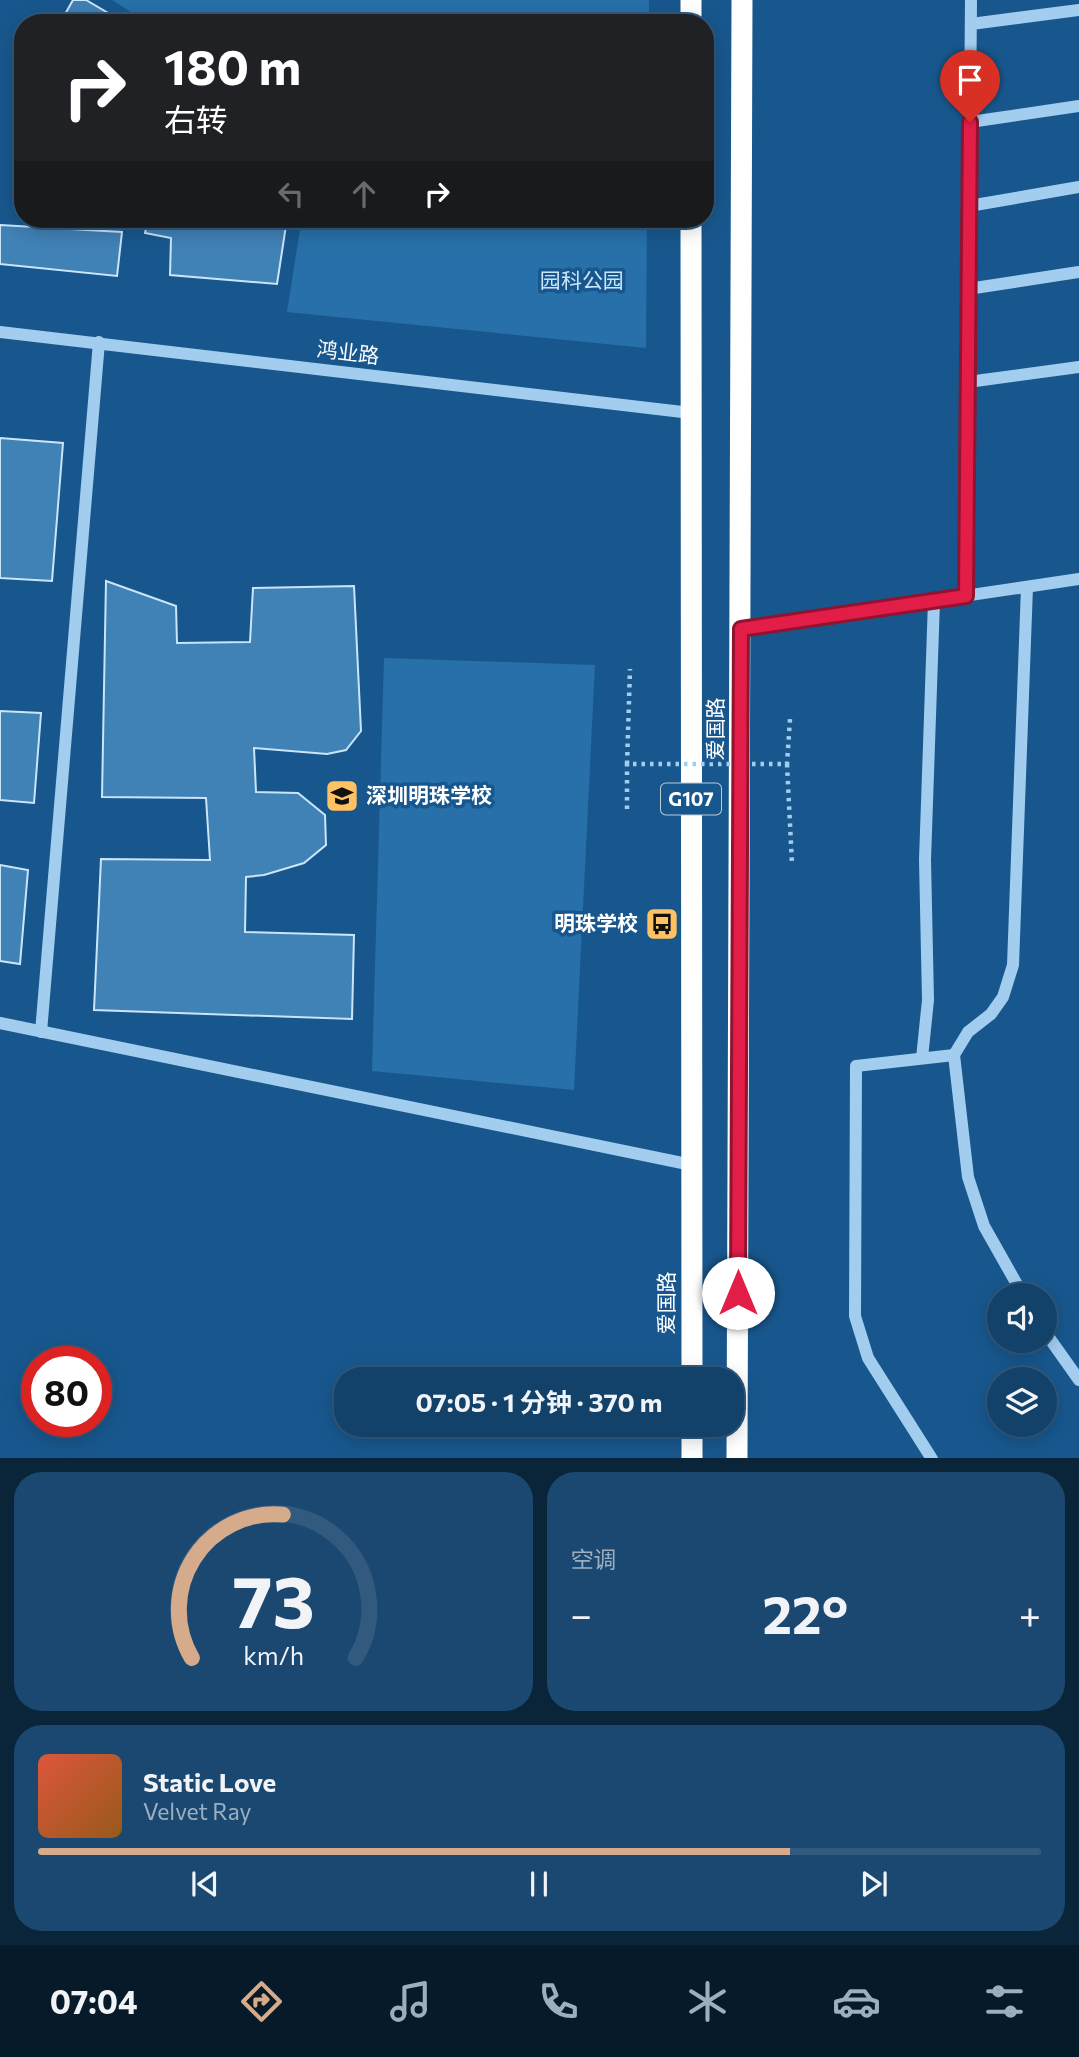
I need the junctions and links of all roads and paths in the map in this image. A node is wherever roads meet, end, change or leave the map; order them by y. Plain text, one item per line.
1 (742, 0) edge
2 (971, 0) edge
3 (1079, 10) edge
4 (971, 24) junction
5 (1079, 106) edge
6 (970, 122) junction
7 (1079, 187) edge
8 (969, 206) junction
9 (691, 228) edge
10 (1079, 272) edge
11 (968, 289) junction
12 (0, 332) edge
13 (99, 342) junction
14 (1079, 367) edge
15 (968, 382) junction
16 (691, 413) junction
17 (1079, 579) edge
18 (1027, 587) junction
19 (966, 596) junction
20 (934, 600) junction
21 (741, 629) junction
22 (630, 669) dead end
23 (790, 719) dead end
24 (627, 764) junction
25 (787, 764) junction
26 (628, 809) dead end
27 (792, 864) dead end
28 (0, 1023) edge
29 (41, 1032) junction
30 (954, 1055) junction
31 (922, 1058) junction
32 (692, 1165) junction
33 (1016, 1283) edge
34 (1057, 1349) edge
35 (692, 1367) edge
36 (1079, 1380) edge
37 (692, 1437) edge
38 (692, 1458) edge
39 (737, 1458) edge
40 (932, 1458) edge

1 - 21 highway, 爱国路 / G107
2 - 4 street
3 - 4 street
4 - 6 street
5 - 6 street
6 - 8 street
7 - 8 street
8 - 11 street
9 - 16 highway, 爱国路 / G107
10 - 11 street
11 - 15 street
12 - 13 street, 鸿业路
13 - 16 street, 鸿业路
13 - 29 street
14 - 15 street
15 - 19 street
16 - 32 highway, 爱国路 / G107
17 - 18 street
18 - 19 street
18 - 30 street
19 - 20 street
20 - 21 street
20 - 31 street
21 - 39 highway, 爱国路 / G107
22 - 24 path
23 - 25 path, bridge
24 - 25 path, bridge
24 - 26 path, bridge
25 - 27 path
28 - 29 street
29 - 32 street
30 - 31 street
30 - 33 street
31 - 40 street
32 - 35 highway, 爱国路 / G107
34 - 36 street
37 - 38 highway

